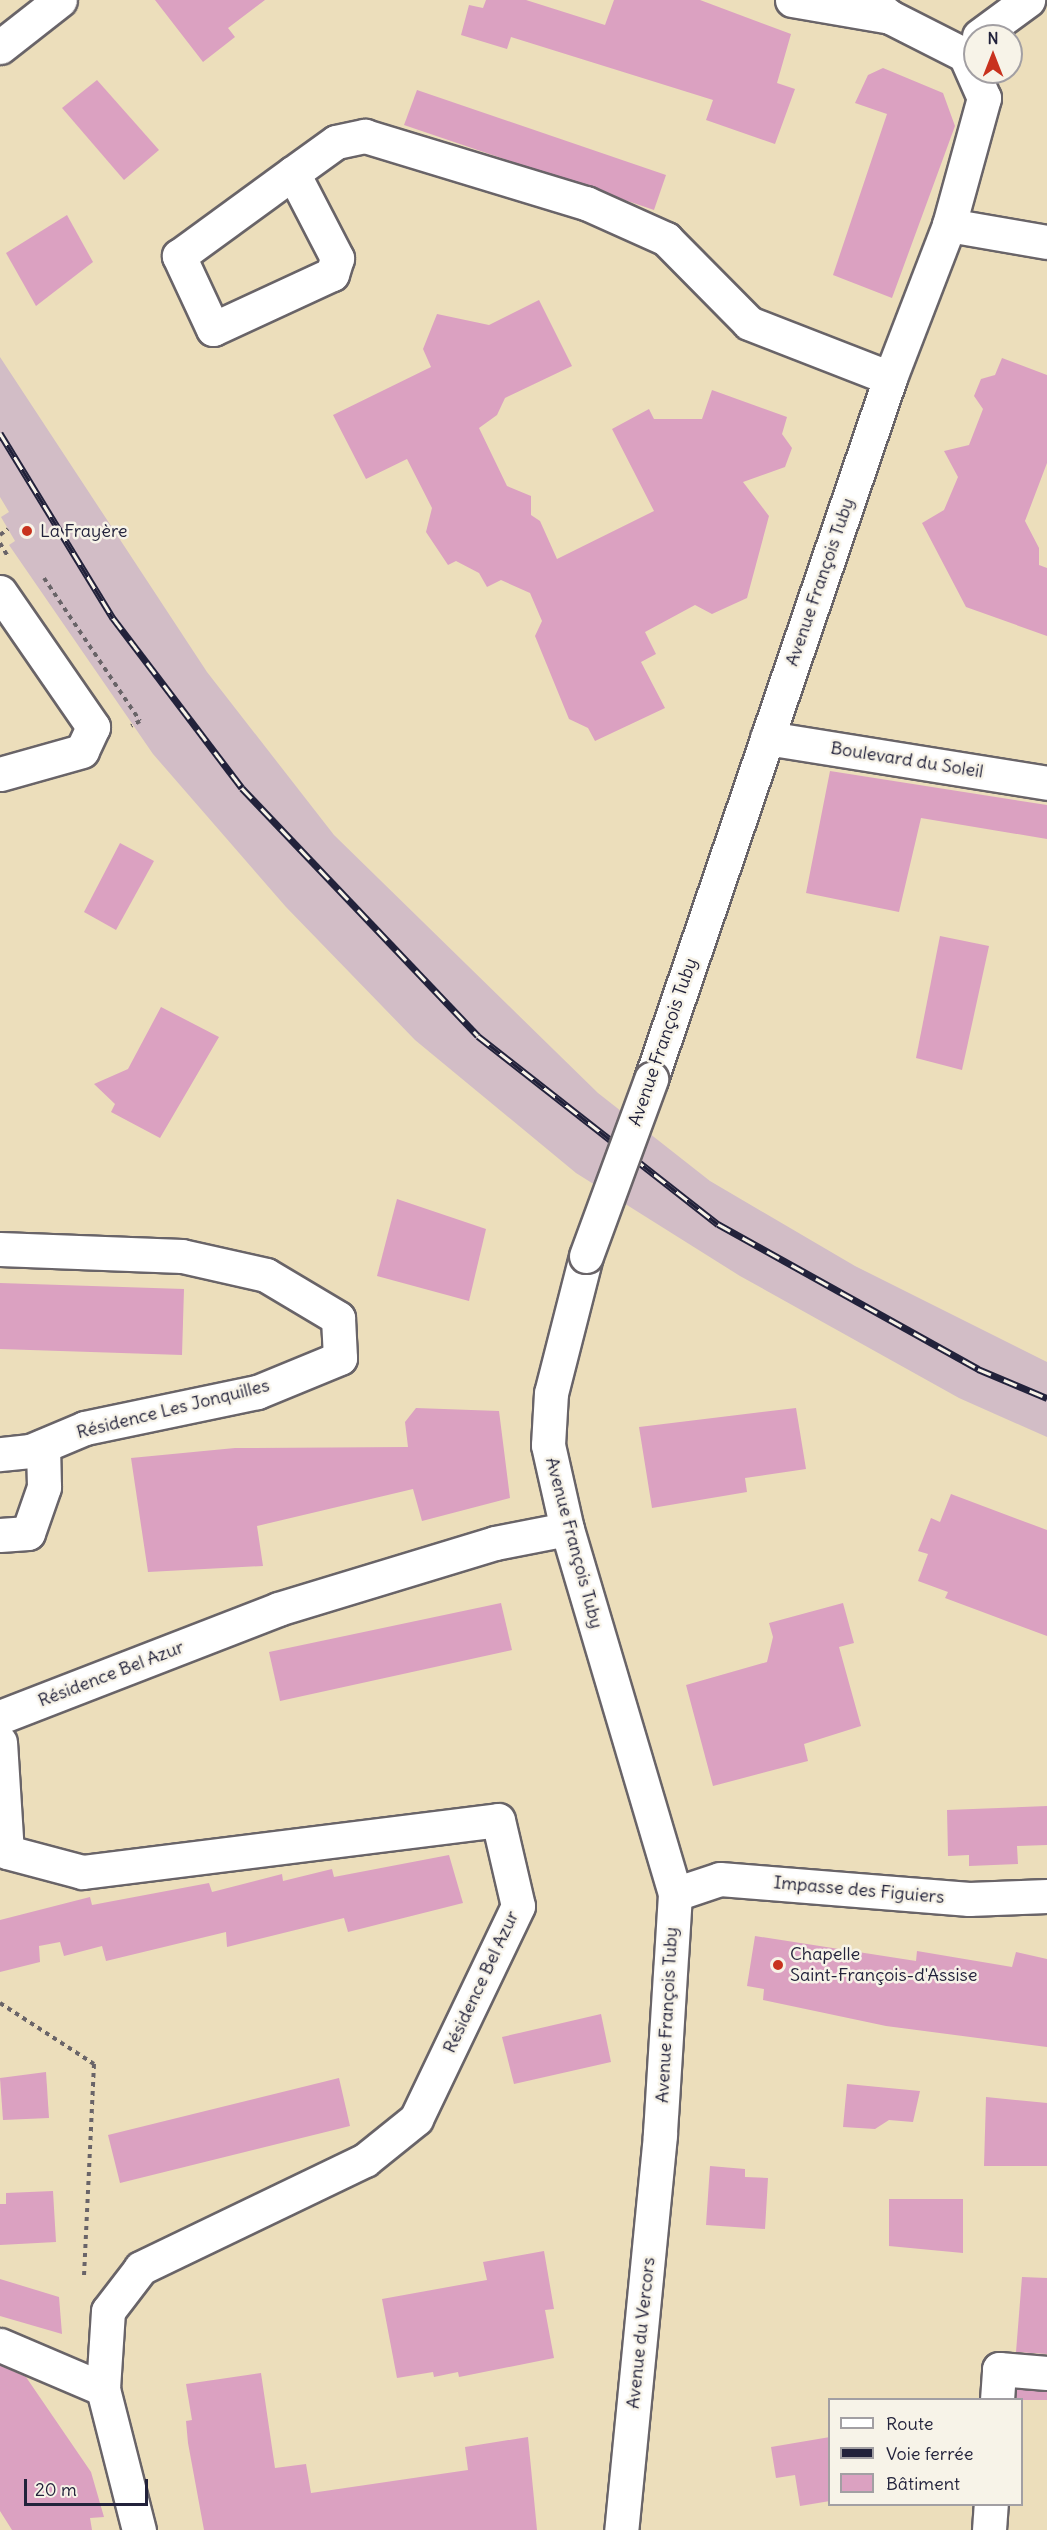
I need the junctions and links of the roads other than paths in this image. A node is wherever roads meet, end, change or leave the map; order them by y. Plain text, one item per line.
1 (60, 0) edge
2 (792, 0) edge
3 (1028, 0) edge
4 (879, 9) edge
5 (998, 24) edge
6 (963, 40) edge
7 (0, 47) edge
8 (981, 84) edge
9 (293, 173) junction
10 (949, 225) junction
11 (1047, 242) edge
12 (890, 378) junction
13 (0, 592) edge
14 (767, 738) junction
15 (0, 774) edge
16 (1047, 783) edge
17 (0, 1250) edge
18 (43, 1446) junction
19 (0, 1454) edge
20 (567, 1529) junction
21 (0, 1535) edge
22 (0, 1717) edge
23 (0, 1742) edge
24 (4, 1853) edge
25 (675, 1894) junction
26 (1047, 1896) edge
27 (660, 2135) joint
28 (0, 2345) edge
29 (1047, 2373) edge
30 (103, 2389) junction
31 (997, 2398) edge
32 (991, 2506) edge
33 (138, 2530) edge
34 (621, 2530) edge
35 (989, 2530) edge

1 - 7 street
2 - 4 street
3 - 5 street
4 - 6 street
8 - 10 street, Avenue François Tuby
9 - 9 street
9 - 12 street
10 - 11 street
10 - 12 street, Avenue François Tuby
12 - 14 street, Avenue François Tuby
13 - 15 street
14 - 16 street, Boulevard du Soleil
14 - 20 street, Avenue François Tuby, bridge
17 - 18 street, Résidence Les Jonquilles
18 - 19 street, Résidence Les Jonquilles
18 - 21 street
20 - 22 street, Résidence Bel Azur
20 - 25 street, Avenue François Tuby
23 - 24 street, Résidence Bel Azur
24 - 30 street, Résidence Bel Azur
25 - 26 street, Impasse des Figuiers
25 - 27 street, Avenue François Tuby
27 - 34 street, Avenue du Vercors
28 - 30 street
29 - 31 street
30 - 33 street
32 - 35 street

